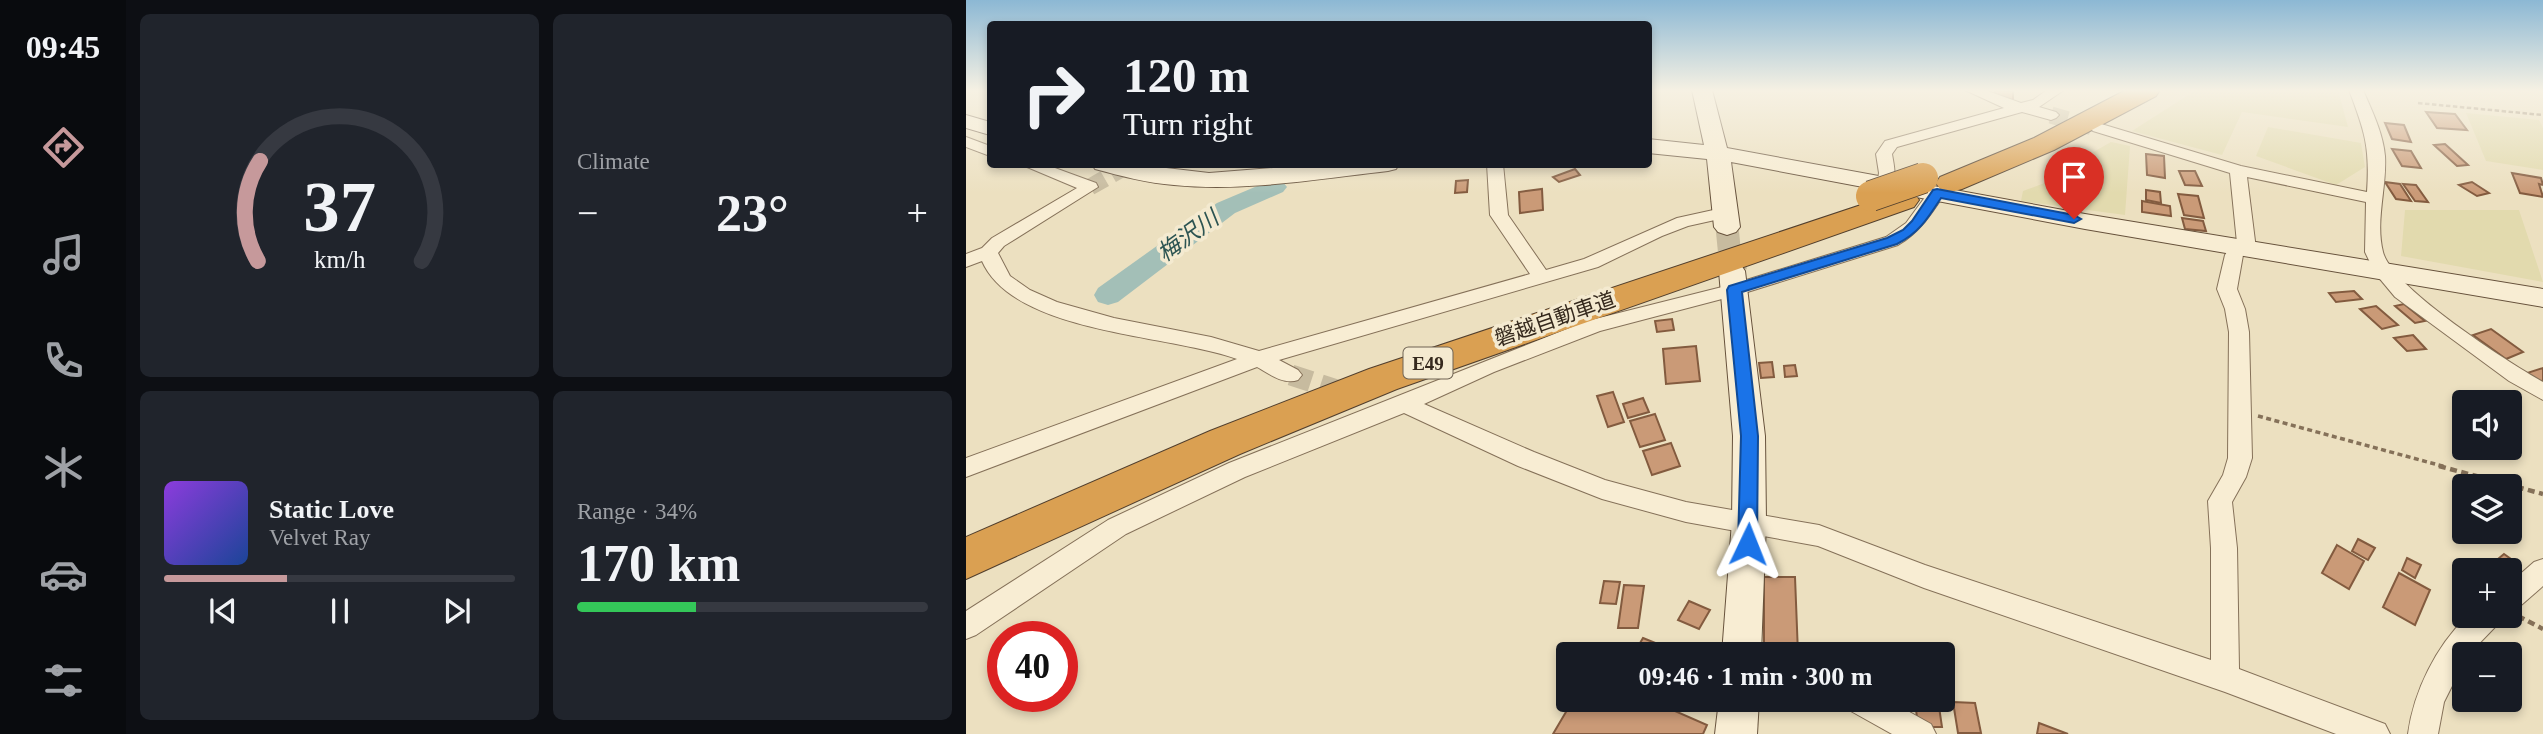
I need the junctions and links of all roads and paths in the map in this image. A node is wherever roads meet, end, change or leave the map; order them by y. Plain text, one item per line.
1 (1710, 124) edge
2 (1961, 124) edge
3 (2049, 124) tunnel mouth
4 (2082, 124) tunnel mouth
5 (2369, 124) edge
6 (2098, 128) tunnel mouth
7 (973, 129) edge
8 (1652, 146) edge
9 (987, 147) edge
10 (1716, 151) junction
11 (1039, 168) edge
12 (1118, 168) edge
13 (1349, 168) edge
14 (1495, 168) edge
15 (2238, 170) junction
16 (1912, 189) junction
17 (2376, 199) junction
18 (1727, 220) joint
19 (2243, 248) junction
20 (988, 252) junction
21 (966, 261) edge
22 (2382, 269) junction
23 (1542, 278) junction
24 (1733, 281) junction
25 (2543, 298) edge
26 (1255, 360) junction
27 (1291, 374) tunnel mouth
28 (2543, 392) edge
29 (1385, 405) junction
30 (2241, 412) junction
31 (966, 468) edge
32 (2543, 494) edge
33 (1749, 522) junction
34 (966, 536) edge
35 (966, 559) edge
36 (2543, 570) edge
37 (2522, 589) edge
38 (2522, 618) edge
39 (966, 625) edge
40 (2475, 628) edge
41 (2543, 629) edge
42 (1743, 642) edge
43 (2225, 678) junction
44 (1738, 712) edge
45 (1881, 712) edge
46 (1736, 734) edge
47 (1921, 734) edge
48 (2375, 734) edge
49 (2423, 734) edge

1 - 10 street
2 - 16 street
3 - 16 highway, 磐越自動車道 / E49
4 - 16 highway, 磐越自動車道 / E49
5 - 17 street
6 - 15 street
7 - 9 street
8 - 10 street
10 - 16 street
10 - 18 street
11 - 20 street
12 - 13 street
14 - 23 street
15 - 17 street
15 - 19 street
16 - 19 street
16 - 24 street
16 - 34 highway, 磐越自動車道 / E49
16 - 35 highway, 磐越自動車道 / E49
17 - 22 street
18 - 23 street
19 - 22 street
19 - 30 street
20 - 21 street
20 - 26 street
22 - 25 street
22 - 28 street
23 - 26 street
24 - 29 street
24 - 33 street
26 - 27 street
26 - 31 street
29 - 33 street
29 - 39 street
30 - 32 path
30 - 43 street
33 - 42 street
33 - 43 street
36 - 37 street
38 - 41 path
40 - 49 street
43 - 48 street
44 - 46 street
45 - 47 street

